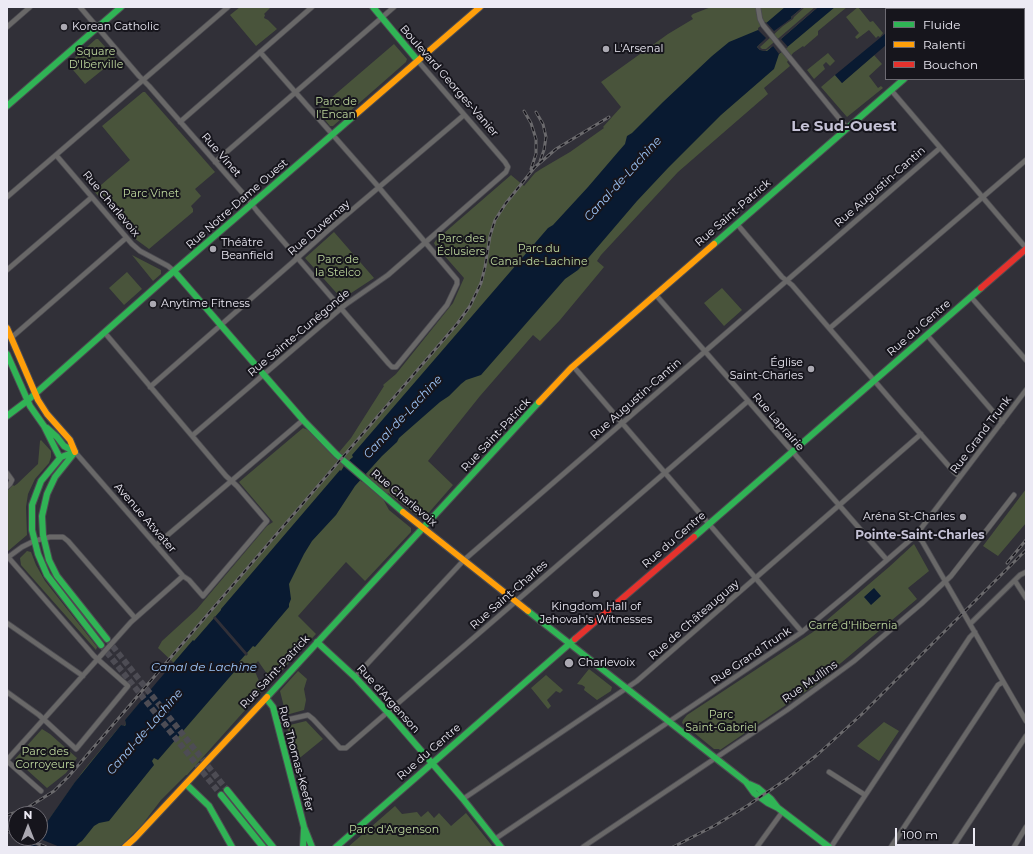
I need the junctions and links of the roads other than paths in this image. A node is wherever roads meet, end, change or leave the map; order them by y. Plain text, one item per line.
1 (30, 7) edge
2 (80, 7) edge
3 (121, 7) edge
4 (228, 7) edge
5 (312, 7) edge
6 (373, 7) edge
7 (394, 7) edge
8 (480, 7) edge
9 (758, 7) edge
10 (382, 18) junction
11 (7, 26) edge
12 (98, 28) junction
13 (260, 52) junction
14 (418, 61) junction
15 (143, 80) junction
16 (903, 80) edge
17 (891, 90) junction
18 (295, 93) junction
19 (7, 106) edge
20 (464, 114) junction
21 (180, 122) junction
22 (847, 128) junction
23 (333, 135) junction
24 (940, 148) junction
25 (56, 155) junction
26 (1026, 160) edge
27 (215, 162) junction
28 (508, 168) joint
29 (379, 188) junction
30 (7, 197) edge
31 (92, 197) junction
32 (982, 197) junction
33 (252, 204) junction
34 (736, 224) junction
35 (126, 238) junction
36 (426, 242) junction
37 (1026, 249) edge
38 (298, 258) junction
39 (7, 270) edge
40 (174, 271) junction
41 (787, 280) junction
42 (655, 294) junction
43 (971, 297) junction
44 (341, 309) junction
45 (222, 324) junction
46 (7, 328) edge
47 (830, 328) junction
48 (105, 333) junction
49 (927, 335) junction
50 (11, 338) junction
51 (705, 351) junction
52 (7, 354) edge
53 (1026, 360) edge
54 (573, 366) junction
55 (264, 374) junction
56 (874, 380) junction
57 (150, 387) junction
58 (1026, 390) edge
59 (35, 394) junction
60 (27, 401) junction
61 (748, 401) junction
62 (7, 416) edge
63 (303, 420) junction
64 (1002, 422) junction
65 (622, 423) junction
66 (44, 426) junction
67 (921, 434) junction
68 (193, 435) junction
69 (75, 452) junction
70 (792, 452) junction
71 (60, 458) junction
72 (664, 472) junction
73 (7, 473) edge
74 (960, 477) junction
75 (232, 481) junction
76 (7, 487) edge
77 (1014, 495) dead end
78 (838, 506) junction
79 (709, 524) junction
80 (423, 528) junction
81 (916, 535) junction
82 (43, 538) junction
83 (34, 541) junction
84 (156, 545) junction
85 (8, 558) edge
86 (464, 560) junction
87 (887, 560) junction
88 (1026, 572) edge
89 (183, 576) junction
90 (756, 578) junction
91 (1015, 581) junction
92 (945, 582) junction
93 (1026, 598) edge
94 (516, 601) junction
95 (136, 618) junction
96 (7, 623) edge
97 (970, 624) junction
98 (802, 632) junction
99 (975, 632) junction
100 (107, 639) tunnel mouth
101 (317, 642) junction
102 (101, 644) tunnel mouth
103 (570, 644) junction
104 (98, 659) junction
105 (84, 676) junction
106 (355, 677) junction
107 (1003, 682) junction
108 (626, 688) junction
109 (7, 692) edge
110 (266, 698) junction
111 (387, 712) junction
112 (44, 720) junction
113 (1026, 721) edge
114 (277, 722) junction
115 (669, 722) junction
116 (1026, 736) edge
117 (715, 758) junction
118 (7, 760) edge
119 (432, 763) junction
120 (829, 772) dead end
121 (186, 784) junction
122 (227, 790) tunnel mouth
123 (41, 791) dead end
124 (221, 795) tunnel mouth
125 (865, 795) junction
126 (463, 799) junction
127 (780, 809) junction
128 (304, 827) junction
129 (1026, 827) edge
130 (135, 838) junction
131 (495, 839) junction
132 (125, 847) edge
133 (131, 847) edge
134 (232, 847) edge
135 (263, 847) edge
136 (273, 847) edge
137 (303, 847) edge
138 (312, 847) edge
139 (336, 847) edge
140 (501, 847) edge
141 (583, 847) edge
142 (757, 847) edge
143 (830, 847) edge
144 (891, 847) edge
145 (953, 847) edge
146 (1014, 847) edge

1 - 11 street
2 - 12 street, Rue Vinet
3 - 12 main road
4 - 15 street
5 - 13 street
6 - 10 main road, Boulevard Georges-Vanier
7 - 10 street
8 - 14 main road, Rue Notre-Dame Ouest
9 - 22 street
10 - 14 main road, Boulevard Georges-Vanier
10 - 18 street
12 - 15 street, Rue Vinet
12 - 19 main road
13 - 18 street
13 - 21 street
14 - 20 street, Boulevard Georges-Vanier
14 - 23 main road, Rue Notre-Dame Ouest
15 - 21 street, Rue Vinet
15 - 25 street
16 - 17 main road, Rue Saint-Patrick
17 - 22 main road, Rue Saint-Patrick
17 - 24 street
18 - 23 street
18 - 27 street
20 - 28 street, Boulevard Georges-Vanier
20 - 29 street, Rue Duvernay
21 - 27 street, Rue Vinet
22 - 34 main road, Rue Saint-Patrick
23 - 29 street
23 - 33 main road, Rue Notre-Dame Ouest
24 - 32 street
24 - 41 street, Rue Augustin-Cantin
25 - 30 street
25 - 31 street, Rue Charlevoix
26 - 32 street
27 - 33 street, Rue Vinet
28 - 36 street, Rue Sainte-Cunégonde
29 - 36 street
29 - 38 street, Rue Duvernay
31 - 35 street, Rue Charlevoix
31 - 39 street
32 - 37 street
32 - 47 street
33 - 38 street, Rue Vinet
33 - 40 main road, Rue Notre-Dame Ouest
34 - 41 street
34 - 42 main road, Rue Saint-Patrick
35 - 40 street, Rue Charlevoix
35 - 50 street
36 - 44 street, Rue Sainte-Cunégonde
36 - 44 street, Rue Vinet
37 - 43 main road, Rue du Centre
38 - 44 street, Rue Vinet
38 - 45 street, Rue Duvernay
40 - 45 main road, Rue Charlevoix
40 - 48 main road, Rue Notre-Dame Ouest
41 - 47 street
41 - 51 street, Rue Augustin-Cantin
42 - 51 street, Rue Laprairie
42 - 54 main road, Rue Saint-Patrick
43 - 49 main road, Rue du Centre
43 - 53 street
44 - 55 street, Rue Sainte-Cunégonde
45 - 55 main road, Rue Charlevoix
45 - 57 street, Rue Duvernay
46 - 50 main road, Avenue Atwater
47 - 56 street
48 - 57 street
48 - 59 main road, Rue Notre-Dame Ouest
49 - 56 main road, Rue du Centre
49 - 64 street
50 - 59 main road, Avenue Atwater
51 - 61 street, Rue Laprairie
51 - 65 street, Rue Augustin-Cantin
52 - 60 main road, Avenue Atwater
54 - 65 street
54 - 80 main road, Rue Saint-Patrick
55 - 63 main road, Rue Charlevoix
55 - 68 street, Rue Sainte-Cunégonde
56 - 67 street
56 - 70 main road, Rue du Centre
57 - 68 street
58 - 64 street, Rue Grand Trunk
59 - 60 main road, Rue Notre-Dame Ouest
59 - 69 main road, Avenue Atwater
60 - 62 main road, Rue Notre-Dame Ouest
60 - 66 main road, Avenue Atwater
61 - 70 street, Rue Laprairie
61 - 72 street, Rue Saint-Charles
63 - 75 street
63 - 80 main road, Rue Charlevoix
64 - 74 street, Rue Grand Trunk
65 - 72 street
65 - 86 street, Rue Augustin-Cantin
66 - 69 main road, Avenue Atwater
66 - 71 main road, Avenue Atwater
67 - 74 street
67 - 78 street, Rue de Châteauguay
68 - 75 street
69 - 71 main road
69 - 82 main road
69 - 84 street, Avenue Atwater
70 - 78 street, Rue Laprairie
70 - 79 main road, Rue du Centre
71 - 83 main road
72 - 79 street
72 - 94 street, Rue Saint-Charles
73 - 76 street
74 - 81 street, Rue Grand Trunk
75 - 84 street
75 - 89 street, Avenue Atwater
77 - 92 street, Rue Mullins
78 - 87 street, Rue Laprairie
78 - 90 street, Rue de Châteauguay
79 - 90 street
79 - 103 main road, Rue du Centre
80 - 86 main road, Rue Charlevoix
80 - 101 main road, Rue Saint-Patrick
81 - 87 street, Rue Grand Trunk
81 - 92 street
82 - 83 street
82 - 95 street
82 - 100 main road
83 - 85 street
83 - 102 main road
84 - 89 street, Avenue Atwater
85 - 104 street
86 - 94 main road, Rue Charlevoix
86 - 106 street, Rue Augustin-Cantin
87 - 98 street, Rue Grand Trunk
88 - 91 street
89 - 95 street
90 - 98 street
90 - 108 street, Rue de Châteauguay
91 - 93 street
91 - 97 street
92 - 97 street
92 - 117 street, Rue Mullins
94 - 103 main road, Rue Charlevoix
94 - 111 street, Rue Saint-Charles
95 - 104 street
96 - 105 street
97 - 99 street
98 - 115 street, Rue Grand Trunk
99 - 107 street
99 - 125 street
101 - 106 main road, Rue d'Argenson
101 - 110 main road, Rue Saint-Patrick
103 - 108 main road, Rue Charlevoix
103 - 119 main road, Rue du Centre
104 - 105 street
104 - 112 street
105 - 112 street
106 - 111 main road, Rue d'Argenson
107 - 113 street
107 - 144 street
108 - 115 main road, Rue Charlevoix
108 - 126 street, Rue de Châteauguay
109 - 112 street
110 - 114 main road, Rue Thomas-Keefer
110 - 121 main road, Rue Saint-Patrick
111 - 114 street, Rue Saint-Charles
111 - 119 main road, Rue d'Argenson
112 - 118 street
114 - 128 main road, Rue Thomas-Keefer
115 - 117 main road, Rue Charlevoix
115 - 131 street, Rue Grand Trunk
116 - 145 street
117 - 127 main road, Rue Charlevoix
117 - 141 street, Rue Mullins
118 - 123 street
119 - 126 main road, Rue d'Argenson
119 - 139 main road, Rue du Centre
120 - 125 street
121 - 130 main road, Rue Saint-Patrick
121 - 134 main road
122 - 136 main road
124 - 135 main road
125 - 143 street
126 - 131 main road, Rue d'Argenson
127 - 142 street
127 - 143 main road, Rue Charlevoix
128 - 137 main road, Rue Thomas-Keefer
128 - 138 main road, Rue Thomas-Keefer
129 - 146 street
130 - 132 main road, Rue Saint-Patrick
130 - 133 main road, Rue Saint-Patrick
131 - 140 main road, Rue d'Argenson

